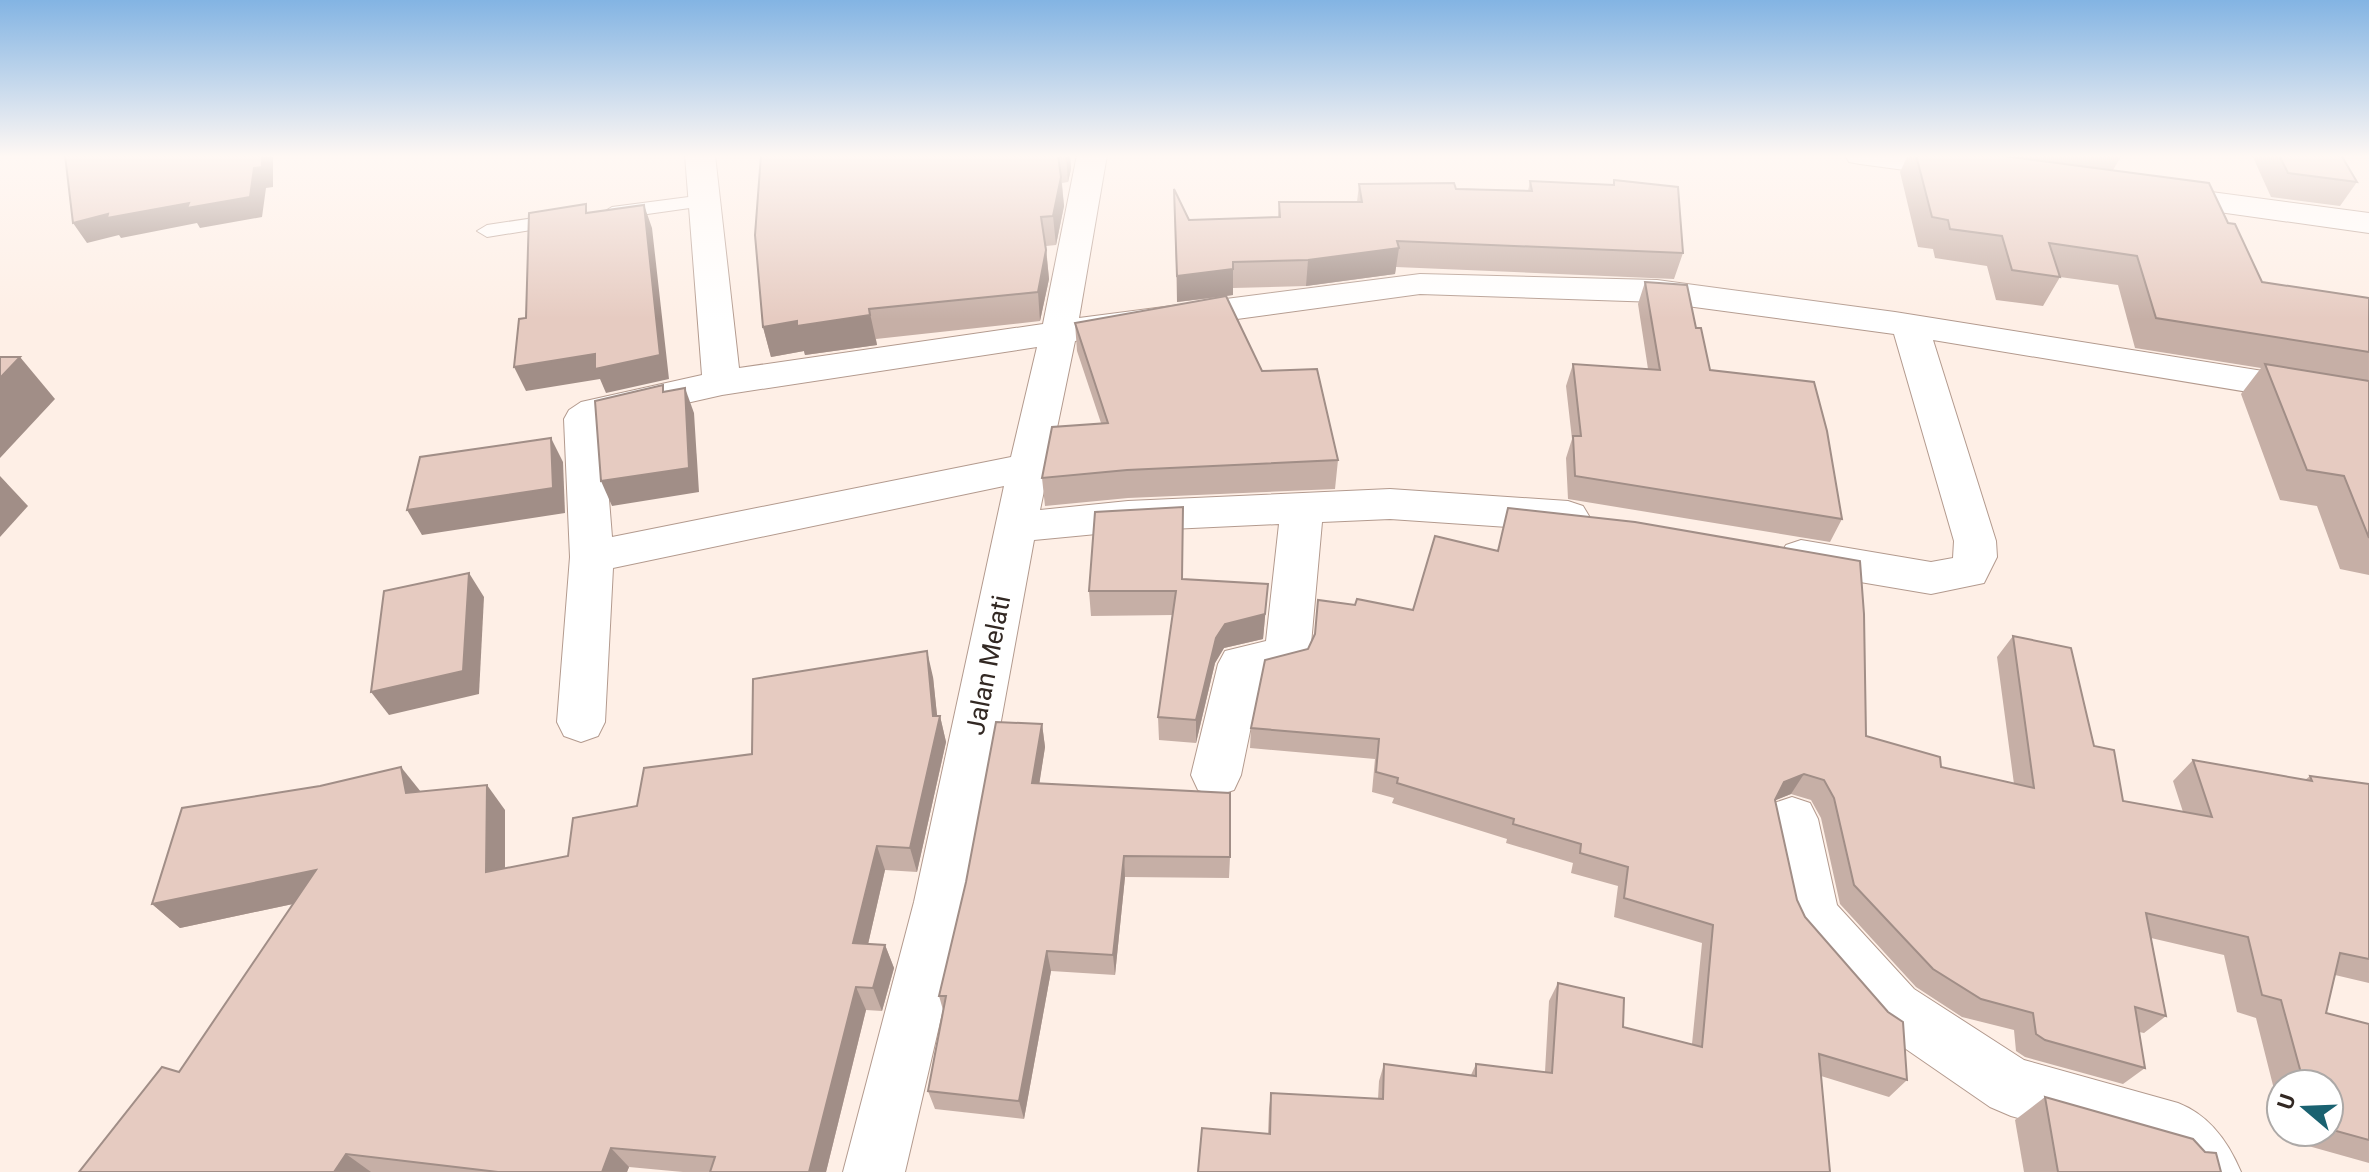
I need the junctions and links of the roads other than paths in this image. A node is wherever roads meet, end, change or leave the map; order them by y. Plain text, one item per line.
1 (640, 210) edge
2 (705, 210) edge
3 (1082, 210) edge
4 (2270, 210) edge
5 (2369, 223) edge
6 (487, 231) dead end
7 (1910, 326) junction
8 (1059, 332) junction
9 (722, 383) junction
10 (2369, 400) edge
11 (1029, 467) junction
12 (1302, 509) junction
13 (1598, 520) edge
14 (1015, 527) junction
15 (1765, 549) edge
16 (592, 557) junction
17 (581, 722) dead end
18 (1216, 775) dead end
19 (1792, 819) dead end
20 (874, 1172) edge
21 (2210, 1172) edge

1 - 6 lane
2 - 9 street
3 - 8 street, Jalan Melati
4 - 5 street
7 - 8 street
7 - 10 street
7 - 15 street
8 - 9 street
8 - 11 street, Jalan Melati
9 - 16 street
11 - 14 street, Jalan Melati
11 - 16 street
12 - 13 street
12 - 14 street
12 - 18 street
14 - 20 street, Jalan Melati
16 - 17 street
19 - 21 street

